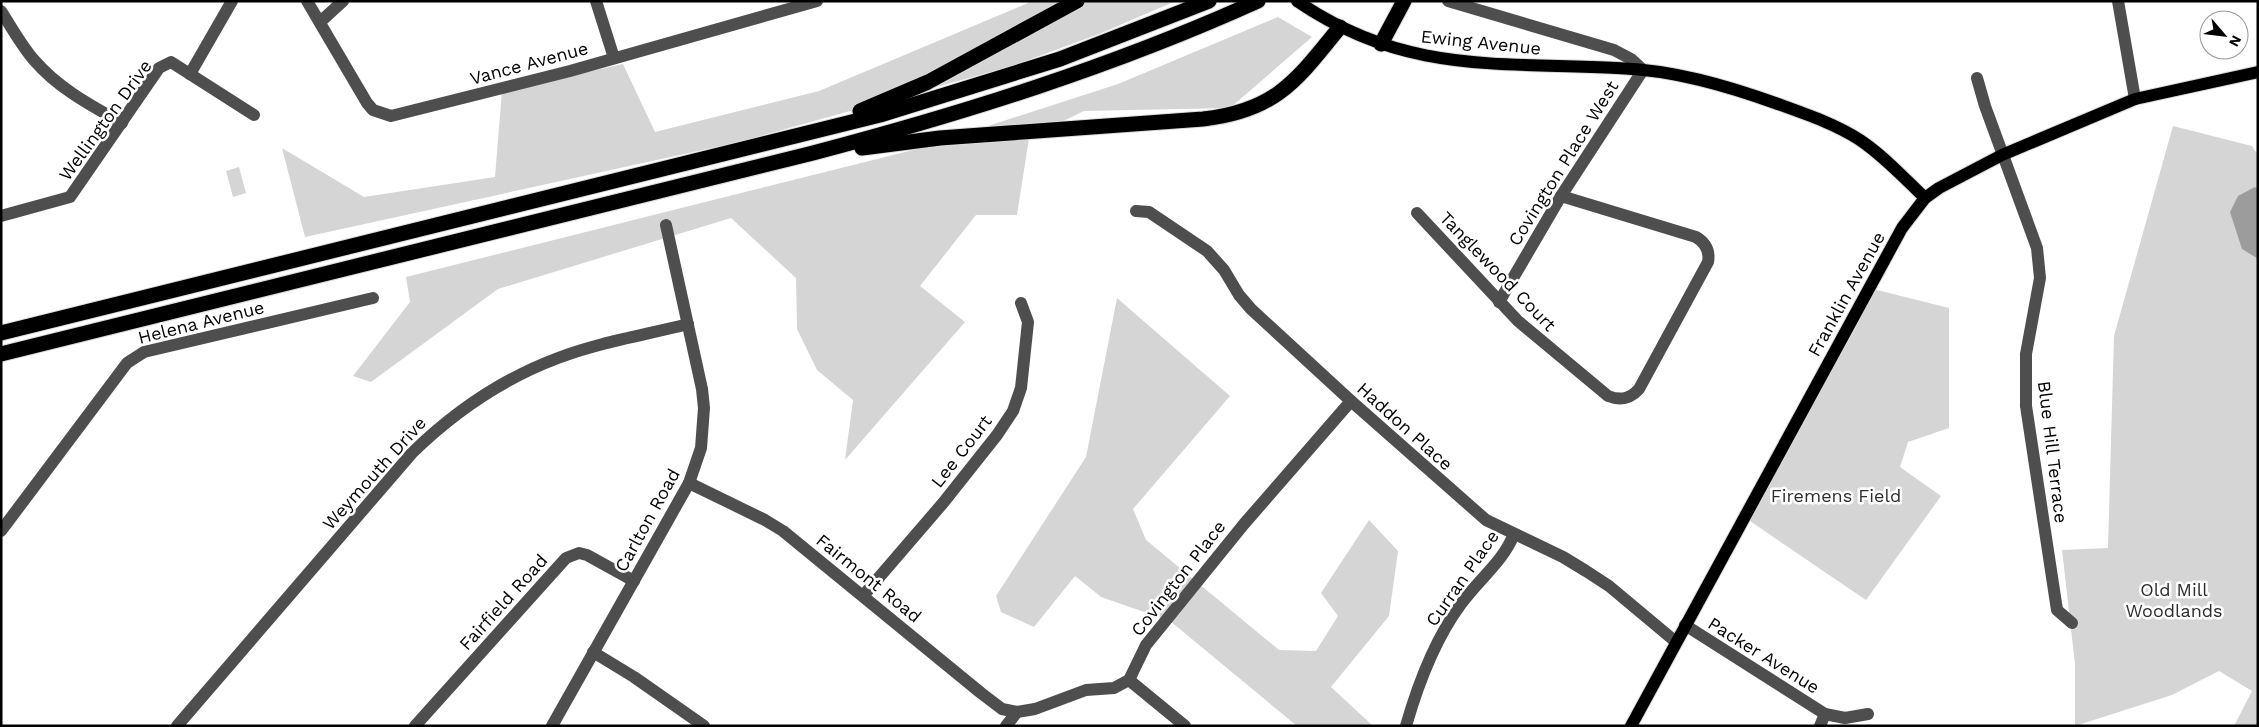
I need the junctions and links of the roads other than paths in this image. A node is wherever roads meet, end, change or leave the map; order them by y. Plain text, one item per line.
1 (232, 1) edge
2 (307, 1) edge
3 (343, 1) edge
4 (596, 1) edge
5 (817, 1) edge
6 (1077, 1) edge
7 (1209, 1) edge
8 (1258, 1) edge
9 (1297, 1) edge
10 (1404, 1) edge
11 (1448, 1) edge
12 (2118, 1) edge
13 (1, 11) edge
14 (320, 22) junction
15 (1340, 27) junction
16 (1381, 44) junction
17 (614, 58) junction
18 (1643, 70) junction
19 (2258, 72) edge
20 (190, 74) junction
21 (1977, 78) dead end
22 (2135, 99) junction
23 (254, 115) dead end
24 (122, 124) junction
25 (796, 136) junction
26 (813, 153) junction
27 (2002, 155) junction
28 (1561, 196) junction
29 (1925, 198) junction
30 (1136, 211) dead end
31 (1417, 213) dead end
32 (1, 216) edge
33 (666, 225) dead end
34 (373, 298) dead end
35 (1498, 302) junction
36 (1021, 303) dead end
37 (688, 324) junction
38 (1, 333) edge
39 (1, 354) edge
40 (1351, 402) junction
41 (689, 483) junction
42 (1, 531) edge
43 (1514, 534) junction
44 (634, 581) junction
45 (864, 596) junction
46 (2072, 623) dead end
47 (1685, 625) junction
48 (1676, 642) junction
49 (593, 652) junction
50 (1129, 680) junction
51 (1017, 712) junction
52 (1868, 714) dead end
53 (1822, 720) edge
54 (177, 726) edge
55 (415, 726) edge
56 (552, 726) edge
57 (704, 726) edge
58 (1006, 726) edge
59 (1185, 726) edge
60 (1406, 726) edge
61 (1631, 726) edge

1 - 20 street
2 - 14 street, Vance Avenue
3 - 14 street
4 - 17 street
5 - 17 street, Vance Avenue
6 - 25 highway
7 - 25 highway
8 - 26 highway
9 - 15 main road, Ewing Avenue
10 - 16 highway
11 - 18 street, Ewing Avenue
12 - 22 street
13 - 24 street
14 - 17 street, Vance Avenue
15 - 16 main road, Ewing Avenue
15 - 26 highway
16 - 18 main road, Ewing Avenue
18 - 28 street, Covington Place West
18 - 29 main road, Ewing Avenue
19 - 22 main road, Franklin Avenue
20 - 23 street, Wellington Drive
20 - 24 street, Wellington Drive
21 - 27 street, Blue Hill Terrace
22 - 27 main road, Franklin Avenue
24 - 32 street, Wellington Drive
25 - 38 highway
26 - 39 highway
27 - 29 main road, Franklin Avenue
27 - 46 street, Blue Hill Terrace
28 - 35 street, Covington Place West
28 - 35 street, Tanglewood Court
29 - 47 main road, Franklin Avenue
30 - 40 street, Haddon Place
31 - 35 street, Tanglewood Court
33 - 37 street, Carlton Road
34 - 42 street, Helena Avenue
36 - 45 street, Lee Court
37 - 41 street, Carlton Road
37 - 54 street, Weymouth Drive
40 - 43 street, Haddon Place
40 - 50 street, Covington Place
41 - 44 street, Carlton Road
41 - 45 street, Fairmont Road
43 - 48 street, Haddon Place
43 - 60 street, Curran Place
44 - 49 street, Carlton Road
44 - 55 street, Fairfield Road
45 - 51 street, Fairmont Road
47 - 48 main road, Franklin Avenue
47 - 53 street, Packer Avenue
48 - 61 main road, Franklin Avenue
49 - 56 street, Carlton Road
49 - 57 street
50 - 51 street
50 - 59 street
51 - 58 street
52 - 53 street, Packer Avenue

